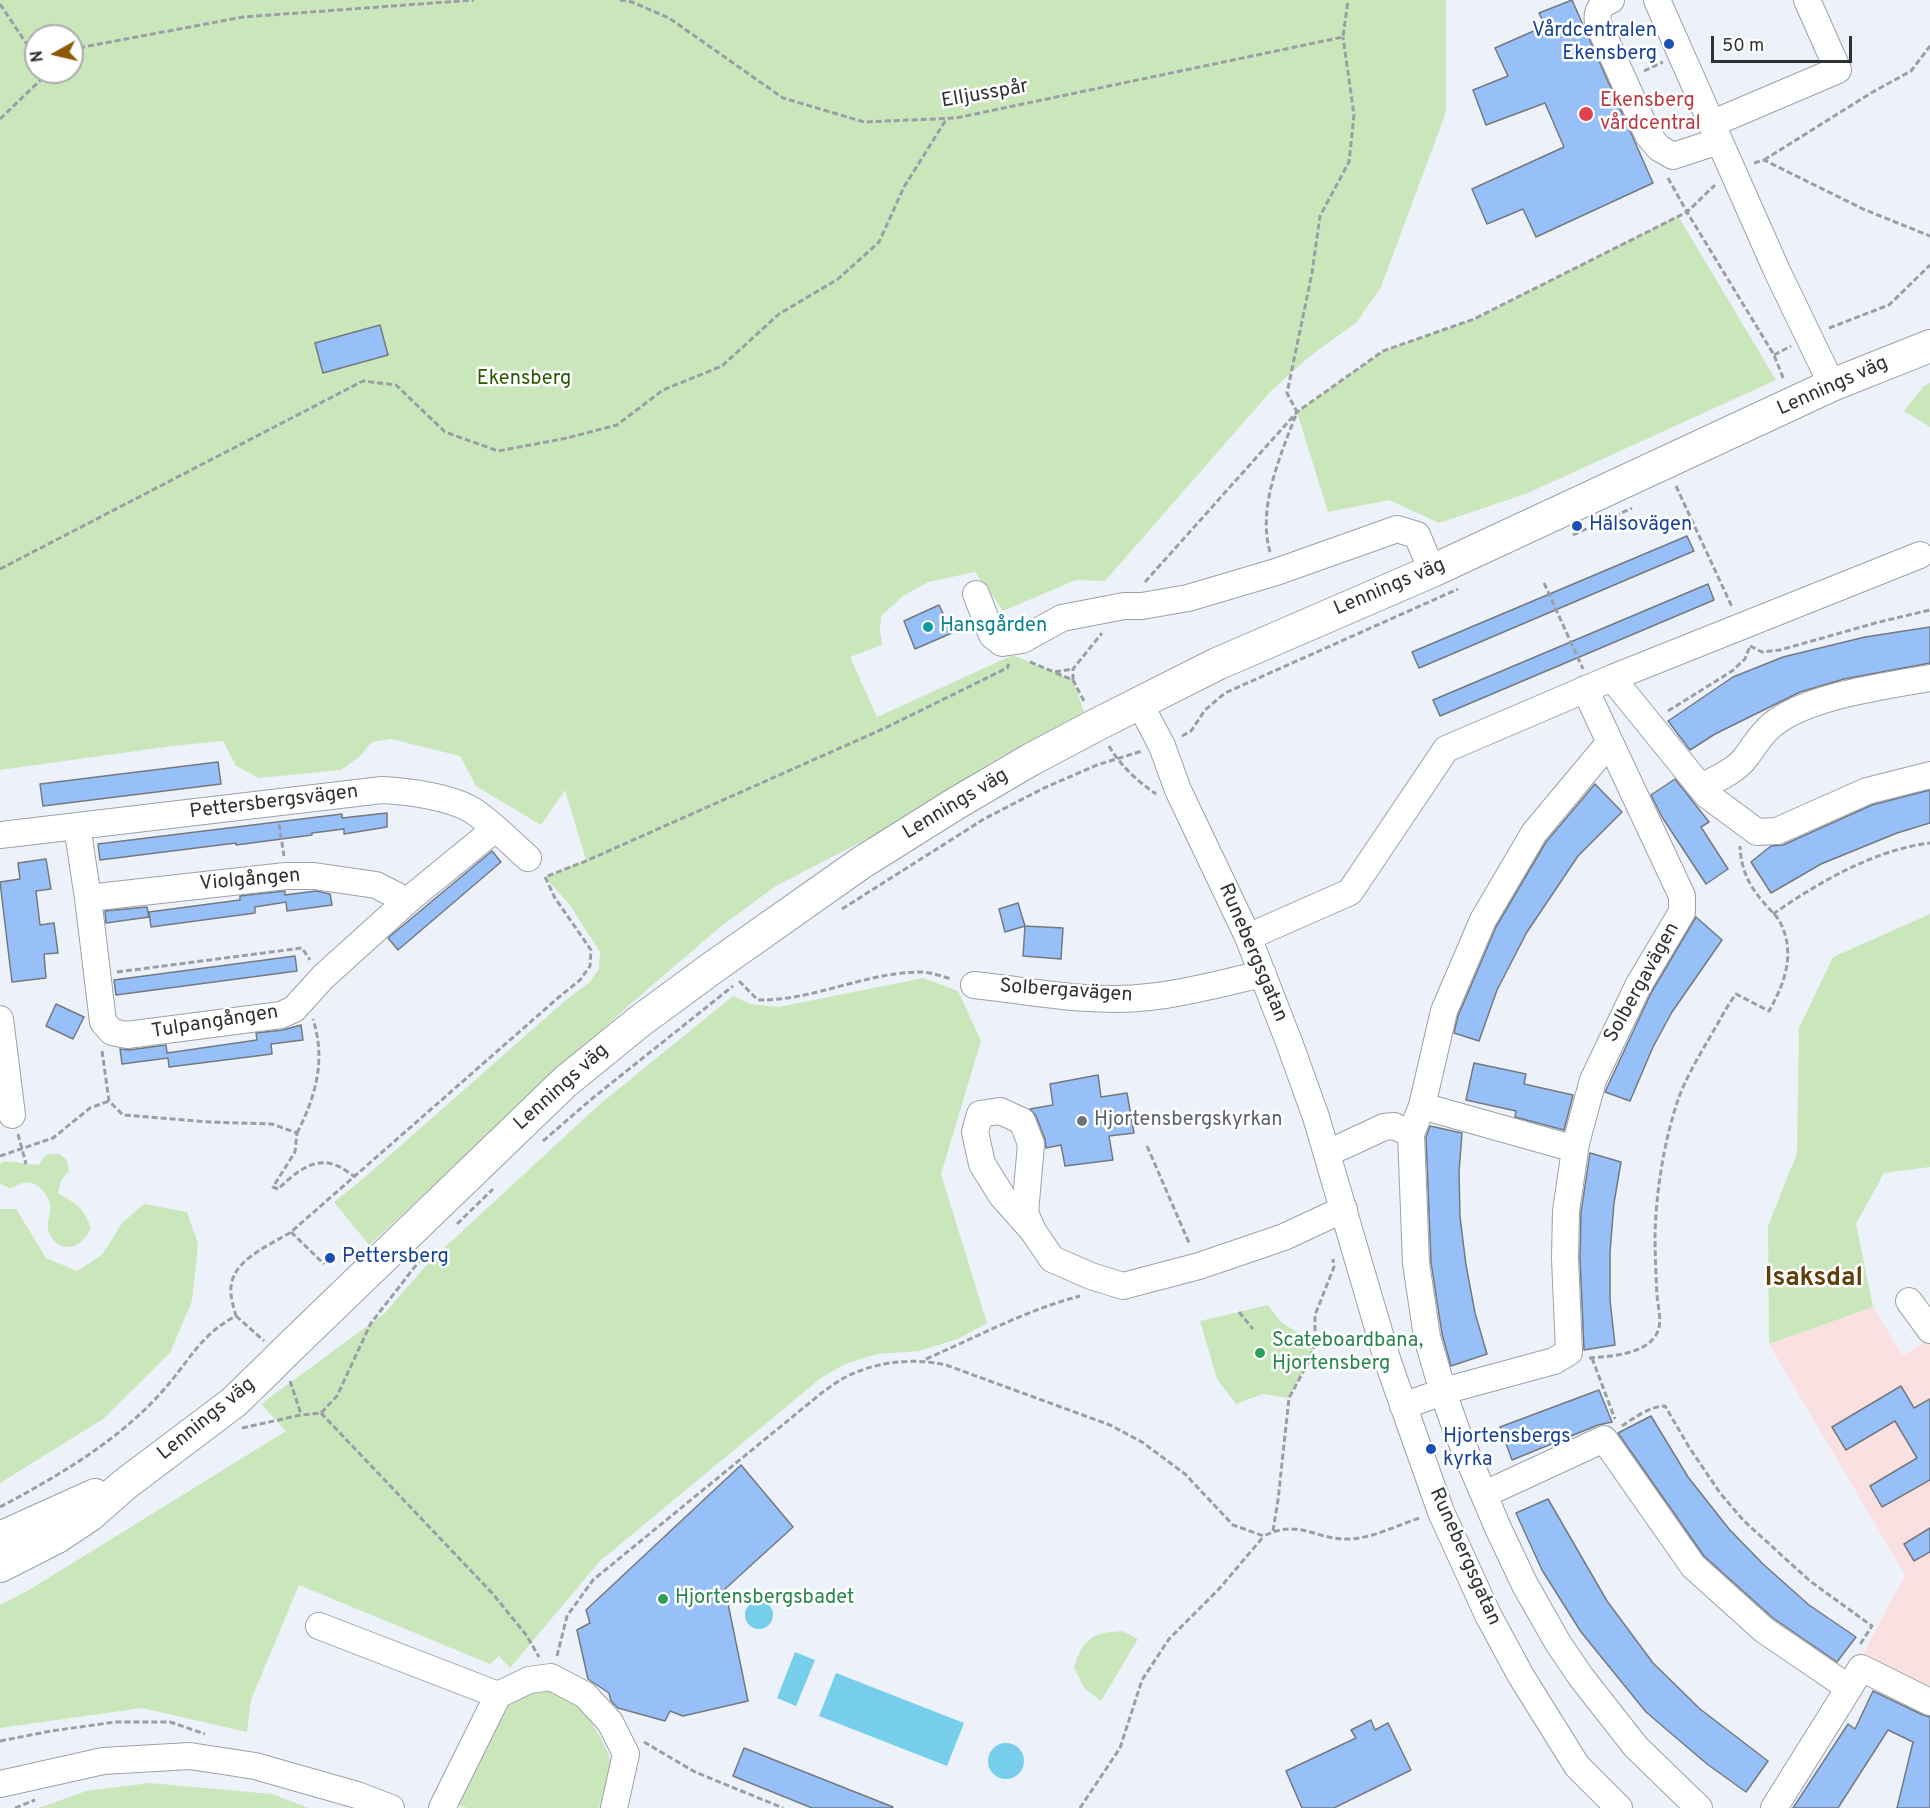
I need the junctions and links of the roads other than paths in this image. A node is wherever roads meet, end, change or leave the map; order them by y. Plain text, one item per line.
1 (1611, 0) edge
2 (1657, 0) edge
3 (1807, 0) edge
4 (1715, 132) junction
5 (1930, 345) edge
6 (1832, 385) junction
7 (1920, 555) dead end
8 (1432, 571) junction
9 (976, 594) dead end
10 (1930, 678) edge
11 (1596, 685) junction
12 (1140, 704) junction
13 (1610, 742) junction
14 (1930, 775) edge
15 (1701, 787) junction
16 (77, 826) junction
17 (495, 829) junction
18 (0, 835) edge
19 (528, 858) dead end
20 (88, 898) junction
21 (407, 902) junction
22 (1248, 937) junction
23 (1263, 974) junction
24 (974, 985) road end
25 (0, 1019) edge
26 (1422, 1106) junction
27 (12, 1115) road end
28 (1411, 1134) junction
29 (1341, 1147) dead end
30 (1575, 1149) junction
31 (1344, 1209) junction
32 (1033, 1231) dead end
33 (1910, 1301) dead end
34 (1930, 1330) edge
35 (1443, 1392) junction
36 (1403, 1406) junction
37 (124, 1485) junction
38 (1485, 1494) junction
39 (0, 1538) edge
40 (0, 1566) edge
41 (319, 1626) dead end
42 (1849, 1688) junction
43 (498, 1695) junction
44 (1930, 1702) edge
45 (0, 1784) edge
46 (391, 1808) edge
47 (442, 1808) edge
48 (614, 1808) edge
49 (1619, 1808) edge
50 (1699, 1808) edge
51 (1774, 1808) edge

1 - 4 street
2 - 4 street
3 - 4 street
4 - 6 street
5 - 6 main road, Lennings väg
6 - 8 main road, Lennings väg
7 - 11 street
8 - 9 street
8 - 12 main road, Lennings väg
10 - 15 street
11 - 13 street, Solbergavägen
11 - 15 street
11 - 22 street
12 - 22 street, Runebergsgatan
12 - 37 main road, Lennings väg
13 - 26 street
13 - 30 street, Solbergavägen
14 - 15 street
16 - 17 street, Pettersbergsvägen
16 - 18 street, Pettersbergsvägen
16 - 20 street
17 - 19 street, Pettersbergsvägen
17 - 21 street, Tulpangången
20 - 21 street, Violgången
20 - 21 street, Tulpangången
22 - 23 street, Runebergsgatan
23 - 24 street, Solbergavägen
23 - 31 street, Runebergsgatan
25 - 27 street
26 - 28 street
26 - 30 street
28 - 29 street
28 - 35 street
30 - 35 street, Solbergavägen
31 - 32 street
31 - 36 street, Runebergsgatan
33 - 34 street
35 - 36 street
35 - 38 street
36 - 49 street, Runebergsgatan
37 - 39 main road, Lennings väg
37 - 40 main road, Lennings väg
38 - 42 street
38 - 50 street
41 - 43 street
42 - 44 street
42 - 51 street
43 - 47 street
43 - 48 street
45 - 46 street

